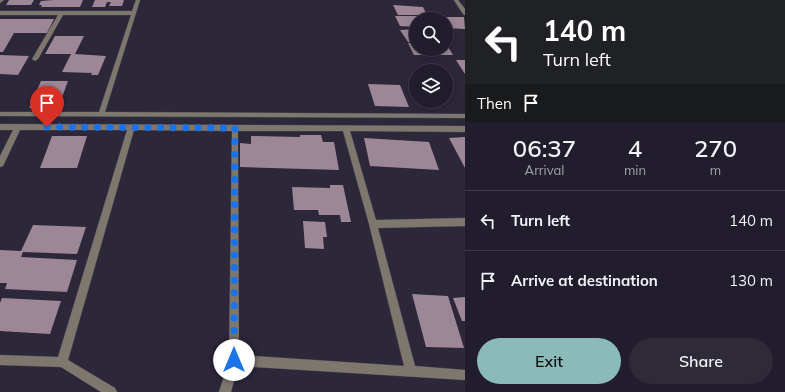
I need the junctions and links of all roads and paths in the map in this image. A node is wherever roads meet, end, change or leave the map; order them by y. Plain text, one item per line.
1 (2, 0) edge
2 (138, 0) edge
3 (456, 0) edge
4 (0, 2) edge
5 (0, 13) edge
6 (134, 13) junction
7 (465, 13) edge
8 (61, 14) junction
9 (35, 59) dead end
10 (0, 114) edge
11 (101, 115) junction
12 (465, 116) edge
13 (0, 127) edge
14 (18, 127) junction
15 (131, 128) junction
16 (235, 128) junction
17 (346, 129) junction
18 (465, 129) edge
19 (0, 164) edge
20 (465, 222) edge
21 (373, 224) junction
22 (0, 360) edge
23 (234, 360) junction
24 (62, 362) junction
25 (411, 371) junction
26 (465, 375) edge
27 (111, 392) edge
28 (226, 392) edge

1 - 4 street
2 - 6 street
3 - 7 street
5 - 8 street
6 - 8 street
6 - 11 street
8 - 9 street
10 - 11 street
11 - 12 street
13 - 14 street
14 - 15 street
14 - 19 street
15 - 16 street
15 - 24 street
16 - 17 street
16 - 23 street
17 - 18 street
17 - 21 street
20 - 21 street
21 - 25 street
22 - 24 street
23 - 25 street
23 - 28 street
24 - 27 street
25 - 26 street

